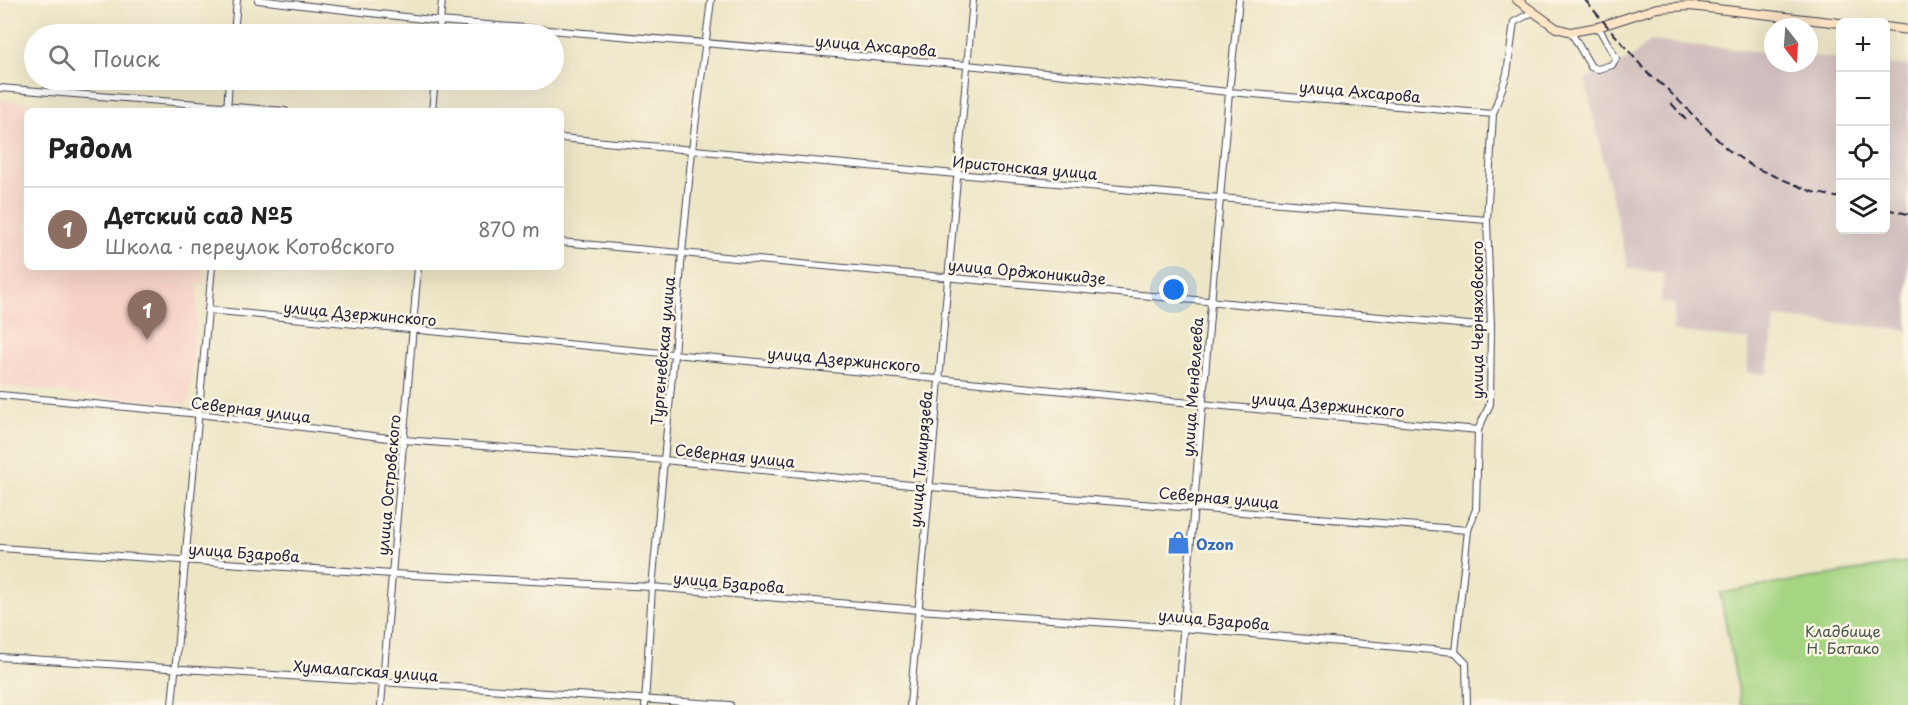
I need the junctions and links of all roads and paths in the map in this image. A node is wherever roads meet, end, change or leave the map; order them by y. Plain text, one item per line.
1 (237, 0) edge
2 (258, 0) edge
3 (441, 0) edge
4 (711, 0) edge
5 (973, 0) edge
6 (1239, 0) edge
7 (1517, 0) edge
8 (1533, 12) junction
9 (440, 21) junction
10 (1836, 23) edge
11 (235, 24) edge
12 (440, 24) edge
13 (476, 24) edge
14 (1598, 27) junction
15 (1890, 28) edge
16 (1908, 30) edge
17 (564, 31) edge
18 (1571, 32) junction
19 (705, 43) junction
20 (967, 65) junction
21 (0, 88) edge
22 (228, 90) edge
23 (434, 90) edge
24 (1229, 92) junction
25 (227, 108) edge
26 (432, 108) edge
27 (1493, 114) junction
28 (564, 138) edge
29 (692, 150) junction
30 (957, 173) junction
31 (1220, 198) junction
32 (1487, 220) junction
33 (564, 242) edge
34 (681, 253) junction
35 (212, 270) edge
36 (418, 270) edge
37 (949, 276) junction
38 (1211, 301) junction
39 (208, 310) junction
40 (1491, 327) junction
41 (413, 330) junction
42 (674, 355) junction
43 (939, 379) junction
44 (0, 395) edge
45 (1204, 404) junction
46 (199, 414) junction
47 (1478, 430) junction
48 (404, 440) junction
49 (664, 460) junction
50 (930, 487) junction
51 (1194, 507) junction
52 (1468, 530) junction
53 (0, 548) edge
54 (185, 560) junction
55 (392, 574) junction
56 (652, 587) junction
57 (919, 610) junction
58 (1182, 628) junction
59 (1455, 652) junction
60 (0, 657) edge
61 (175, 669) junction
62 (383, 683) junction
63 (645, 702) edge
64 (172, 705) edge
65 (381, 705) edge
66 (730, 705) edge
67 (910, 705) edge
68 (1177, 705) edge
69 (1467, 705) edge

1 - 11 street
2 - 9 street, улица Ахсарова
3 - 9 street
4 - 19 street, Тургеневская улица
5 - 20 street, улица Тимирязева
6 - 24 street, улица Менделеева
7 - 8 street
8 - 18 street
8 - 27 street, улица Черняховского
9 - 12 street
9 - 13 street, улица Ахсарова
10 - 14 street
14 - 18 street
14 - 18 street
15 - 16 street
17 - 19 street, улица Ахсарова
19 - 20 street, улица Ахсарова
19 - 29 street, Тургеневская улица
20 - 24 street, улица Ахсарова
20 - 30 street, улица Тимирязева
21 - 25 street
22 - 25 street
23 - 26 street
24 - 27 street, улица Ахсарова
24 - 31 street, улица Менделеева
27 - 32 street, улица Черняховского
28 - 29 street, Иристонская улица
29 - 30 street, Иристонская улица
29 - 34 street, Тургеневская улица
30 - 31 street, Иристонская улица
30 - 37 street, улица Тимирязева
31 - 32 street, Иристонская улица
31 - 38 street, улица Менделеева
32 - 40 street, улица Черняховского
33 - 34 street, улица Орджоникидзе
34 - 37 street, улица Орджоникидзе
34 - 42 street, Тургеневская улица
35 - 39 street
36 - 41 street, улица Островского
37 - 38 street, улица Орджоникидзе
37 - 43 street, улица Тимирязева
38 - 40 street, улица Орджоникидзе
38 - 45 street, улица Менделеева
39 - 41 street, улица Дзержинского
39 - 46 street
40 - 47 street, улица Черняховского
41 - 42 street, улица Дзержинского
41 - 48 street, улица Островского
42 - 43 street, улица Дзержинского
42 - 49 street, Тургеневская улица
43 - 45 street, улица Дзержинского
43 - 50 street, улица Тимирязева
44 - 46 street, Северная улица
45 - 47 street, улица Дзержинского
45 - 51 street, улица Менделеева
46 - 48 street, Северная улица
46 - 54 street
47 - 52 street, улица Черняховского
48 - 49 street, Северная улица
48 - 55 street, улица Островского
49 - 50 street, Северная улица
49 - 56 street, Тургеневская улица
50 - 51 street, Северная улица
50 - 57 street, улица Тимирязева
51 - 52 street, Северная улица
51 - 58 street, улица Менделеева
52 - 59 street, улица Черняховского
53 - 54 street, улица Бзарова
54 - 55 street, улица Бзарова
54 - 61 street
55 - 56 street, улица Бзарова
55 - 62 street, улица Островского
56 - 57 street, улица Бзарова
56 - 63 street, Тургеневская улица
57 - 58 street, улица Бзарова
57 - 67 street, улица Тимирязева
58 - 59 street, улица Бзарова
58 - 68 street, улица Менделеева
59 - 69 street
60 - 61 street, Хумалагская улица
61 - 62 street, Хумалагская улица
61 - 64 street
62 - 63 street, Хумалагская улица
62 - 65 street, улица Островского
63 - 66 street, Хумалагская улица

